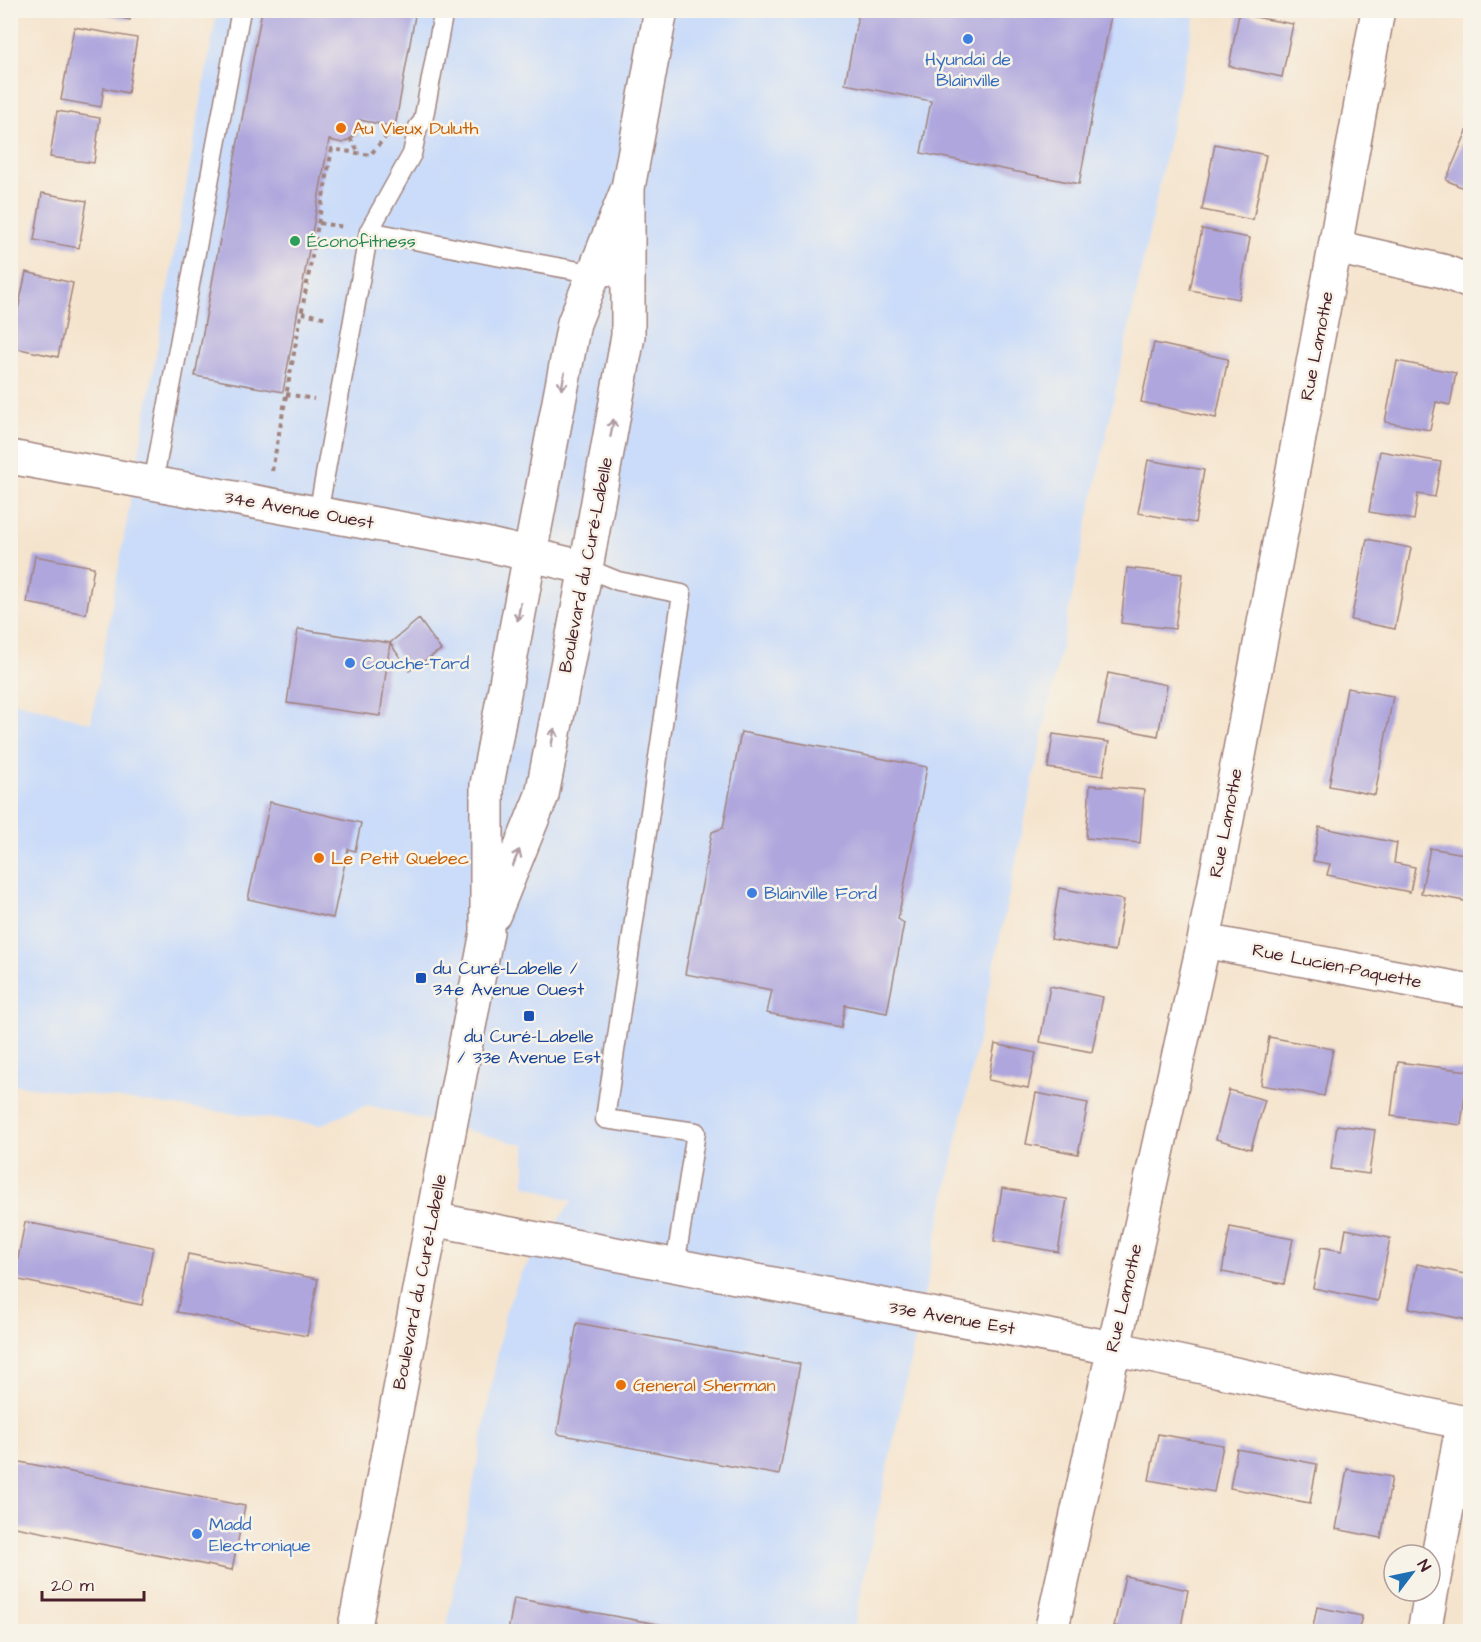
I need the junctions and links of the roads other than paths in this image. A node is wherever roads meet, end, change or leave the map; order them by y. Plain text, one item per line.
1 (241, 10) edge
2 (444, 10) edge
3 (662, 10) edge
4 (1378, 10) edge
5 (628, 188) junction
6 (369, 231) junction
7 (1335, 247) junction
8 (594, 274) junction
9 (629, 280) junction
10 (1470, 282) edge
11 (10, 457) edge
12 (153, 484) junction
13 (318, 514) junction
14 (530, 554) junction
15 (586, 568) junction
16 (487, 932) junction
17 (1204, 941) junction
18 (1470, 991) edge
19 (432, 1219) junction
20 (675, 1266) junction
21 (1113, 1348) junction
22 (1467, 1423) edge
23 (354, 1632) edge
24 (1051, 1632) edge
25 (1424, 1632) edge

1 - 12 lane
2 - 6 lane
3 - 5 street, Boulevard du Curé-Labelle
4 - 7 street, Rue Lamothe
5 - 8 street, Boulevard du Curé-Labelle
5 - 9 street, Boulevard du Curé-Labelle
6 - 8 lane
6 - 13 lane
7 - 10 street
7 - 17 street, Rue Lamothe
8 - 9 lane
8 -> 14 street, Boulevard du Curé-Labelle
15 -> 9 street, Boulevard du Curé-Labelle
11 - 12 street, 34e Avenue Ouest
12 - 13 street, 34e Avenue Ouest
13 - 14 street, 34e Avenue Ouest
14 - 15 street, 34e Avenue Ouest
14 -> 16 street, Boulevard du Curé-Labelle
16 -> 15 street, Boulevard du Curé-Labelle
15 - 20 lane
16 - 19 street, Boulevard du Curé-Labelle
17 - 18 street, Rue Lucien-Paquette
17 - 21 street, Rue Lamothe
19 - 20 street, 33e Avenue Est
19 - 23 street, Boulevard du Curé-Labelle
20 - 21 street, 33e Avenue Est
21 - 22 street, 33e Avenue Est
21 - 24 street, Rue Lamothe
22 - 25 street

